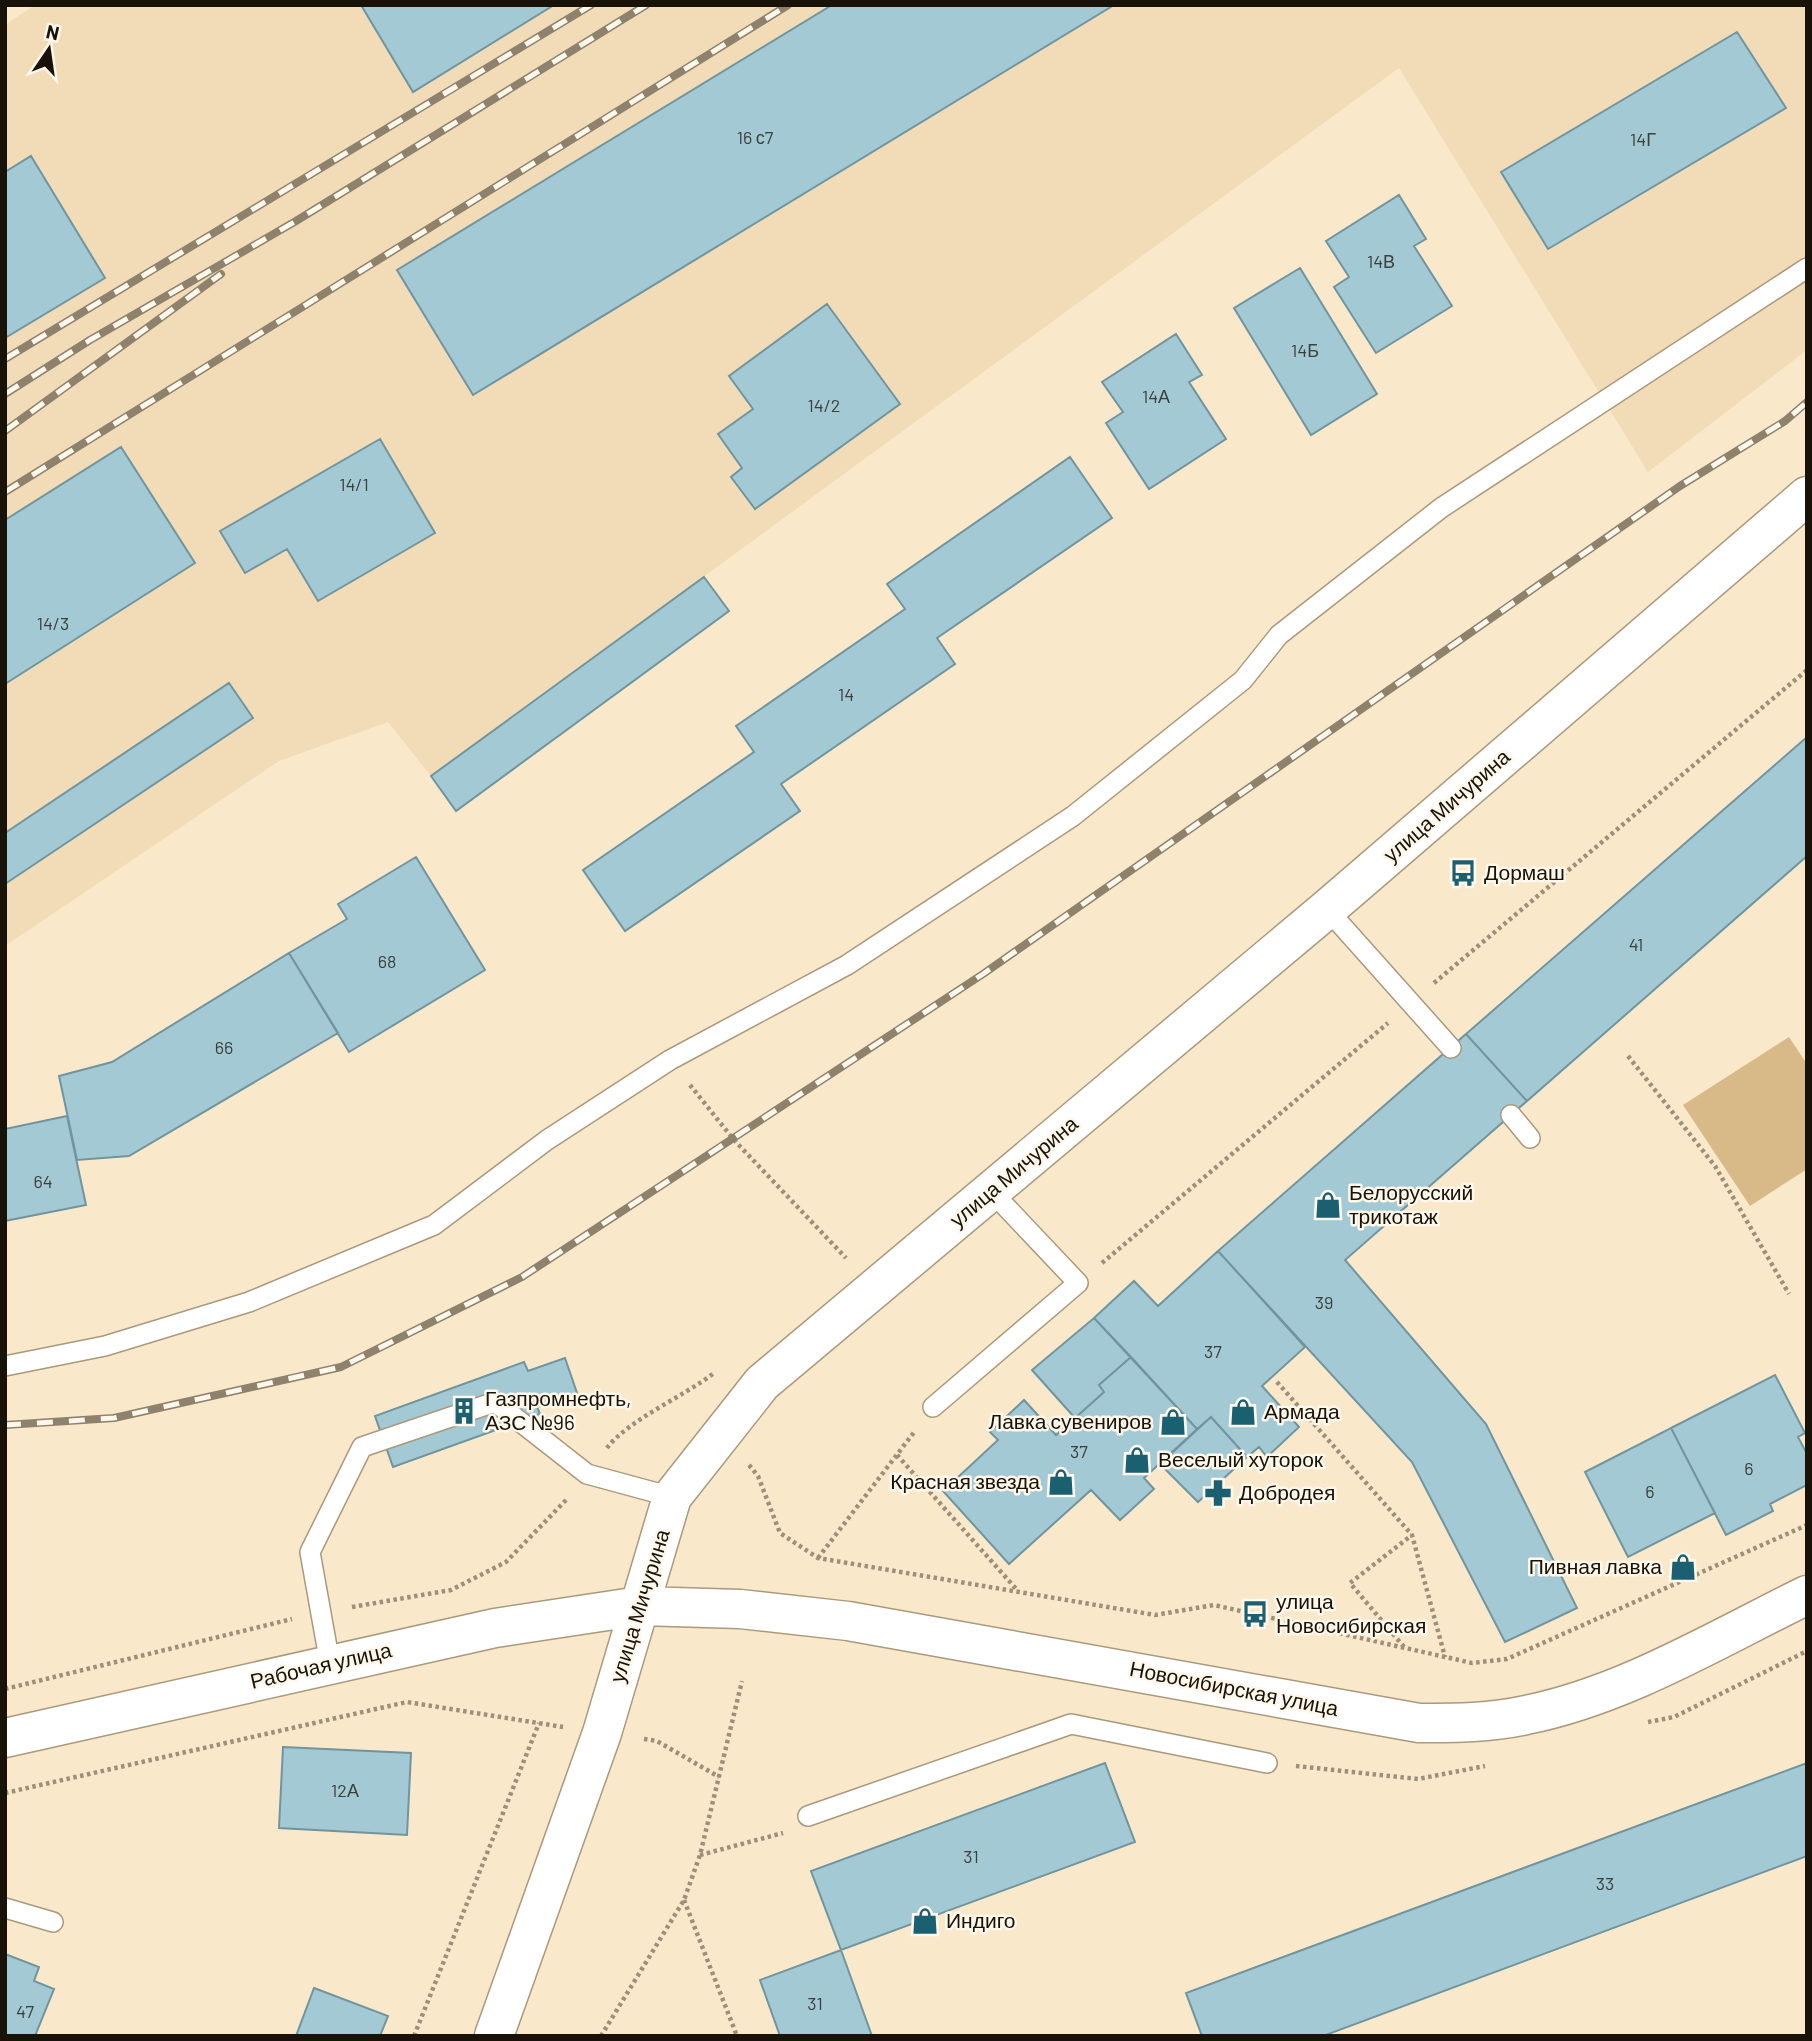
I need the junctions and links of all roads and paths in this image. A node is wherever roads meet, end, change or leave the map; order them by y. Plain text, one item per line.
1 (1807, 268) edge
2 (1807, 496) edge
3 (1807, 670) edge
4 (1327, 909) junction
5 (1411, 1003) junction
6 (1451, 1048) dead end
7 (1628, 1056) dead end
8 (1511, 1115) dead end
9 (1530, 1138) dead end
10 (991, 1191) junction
11 (1077, 1283) junction
12 (1789, 1294) dead end
13 (5, 1366) edge
14 (1277, 1382) dead end
15 (933, 1407) joint
16 (897, 1455) junction
17 (758, 1476) dead end
18 (672, 1497) junction
19 (1807, 1525) edge
20 (1412, 1535) junction
21 (818, 1558) junction
22 (1018, 1592) junction
23 (1807, 1595) edge
24 (640, 1606) junction
25 (1405, 1648) junction
26 (1445, 1657) junction
27 (330, 1664) junction
28 (742, 1681) dead end
29 (538, 1723) junction
30 (602, 1733) junction
31 (5, 1738) edge
32 (1267, 1763) dead end
33 (719, 1777) junction
34 (5, 1793) edge
35 (808, 1816) joint
36 (700, 1856) junction
37 (684, 1900) junction
38 (5, 1908) edge
39 (53, 1922) dead end
40 (414, 2036) edge
41 (494, 2036) edge
42 (601, 2036) edge
43 (737, 2036) edge

1 - 13 lane
2 - 4 main road, улица Мичурина
3 - 5 path
4 - 5 lane
4 - 10 main road, улица Мичурина
5 - 6 lane
5 - 11 path
7 - 12 path
8 - 9 lane
10 - 11 lane
10 - 18 main road, улица Мичурина
11 - 15 lane
14 - 20 path
15 - 16 path
16 - 21 path
16 - 22 path
17 - 21 path
18 - 24 main road, улица Мичурина
18 - 27 lane
19 - 26 path
20 - 25 path
20 - 26 path
21 - 22 path
22 - 25 path
23 - 24 main road, Новосибирская улица
24 - 27 main road, Рабочая улица
24 - 30 main road, улица Мичурина
25 - 26 path
27 - 31 main road, Рабочая улица
28 - 33 path
29 - 30 path
29 - 34 path
29 - 40 path
30 - 33 path
30 - 41 main road, улица Мичурина
32 - 35 lane
33 - 36 path
35 - 36 path
36 - 37 path
37 - 42 path
37 - 43 path
38 - 39 lane

